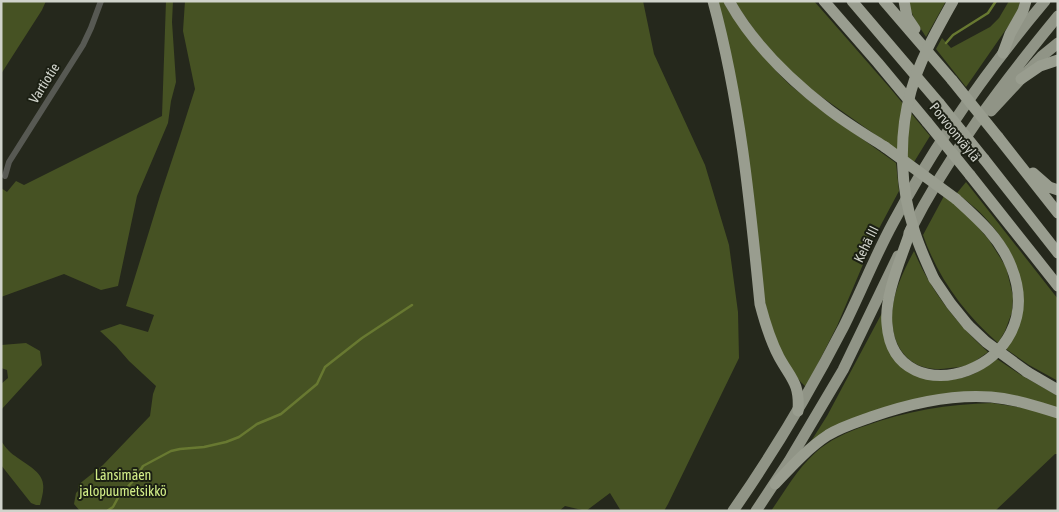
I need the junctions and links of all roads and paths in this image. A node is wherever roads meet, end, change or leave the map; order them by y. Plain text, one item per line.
1 (101, 1) edge
2 (713, 1) edge
3 (729, 1) edge
4 (824, 1) edge
5 (852, 1) edge
6 (884, 1) edge
7 (904, 1) edge
8 (953, 1) edge
9 (1026, 1) edge
10 (1045, 1) edge
11 (1058, 16) edge
12 (1058, 43) edge
13 (1003, 53) junction
14 (933, 59) junction
15 (1058, 60) edge
16 (1020, 79) junction
17 (971, 129) junction
18 (998, 137) junction
19 (5, 176) dead end
20 (1058, 190) edge
21 (1058, 213) edge
22 (911, 229) junction
23 (1058, 253) edge
24 (1058, 286) edge
25 (1058, 390) edge
26 (798, 411) junction
27 (1058, 413) edge
28 (775, 484) junction
29 (732, 511) edge
30 (756, 511) edge

1 - 19 street, Vartiotie
2 - 26 highway
3 - 22 highway, bridge
4 - 24 highway, Porvoonväylä, bridge
5 - 23 highway, Porvoonväylä, bridge
6 - 14 highway
7 - 14 highway
8 - 25 highway, bridge
9 - 13 highway
10 - 13 highway, Kehä III
11 - 17 highway
12 - 16 highway
13 - 26 highway, Kehä III
14 - 18 highway, bridge
15 - 16 highway
16 - 17 highway
17 - 22 highway
18 - 20 highway
18 - 21 highway
22 - 28 highway
26 - 29 highway, Kehä III
27 - 28 highway
28 - 30 highway

